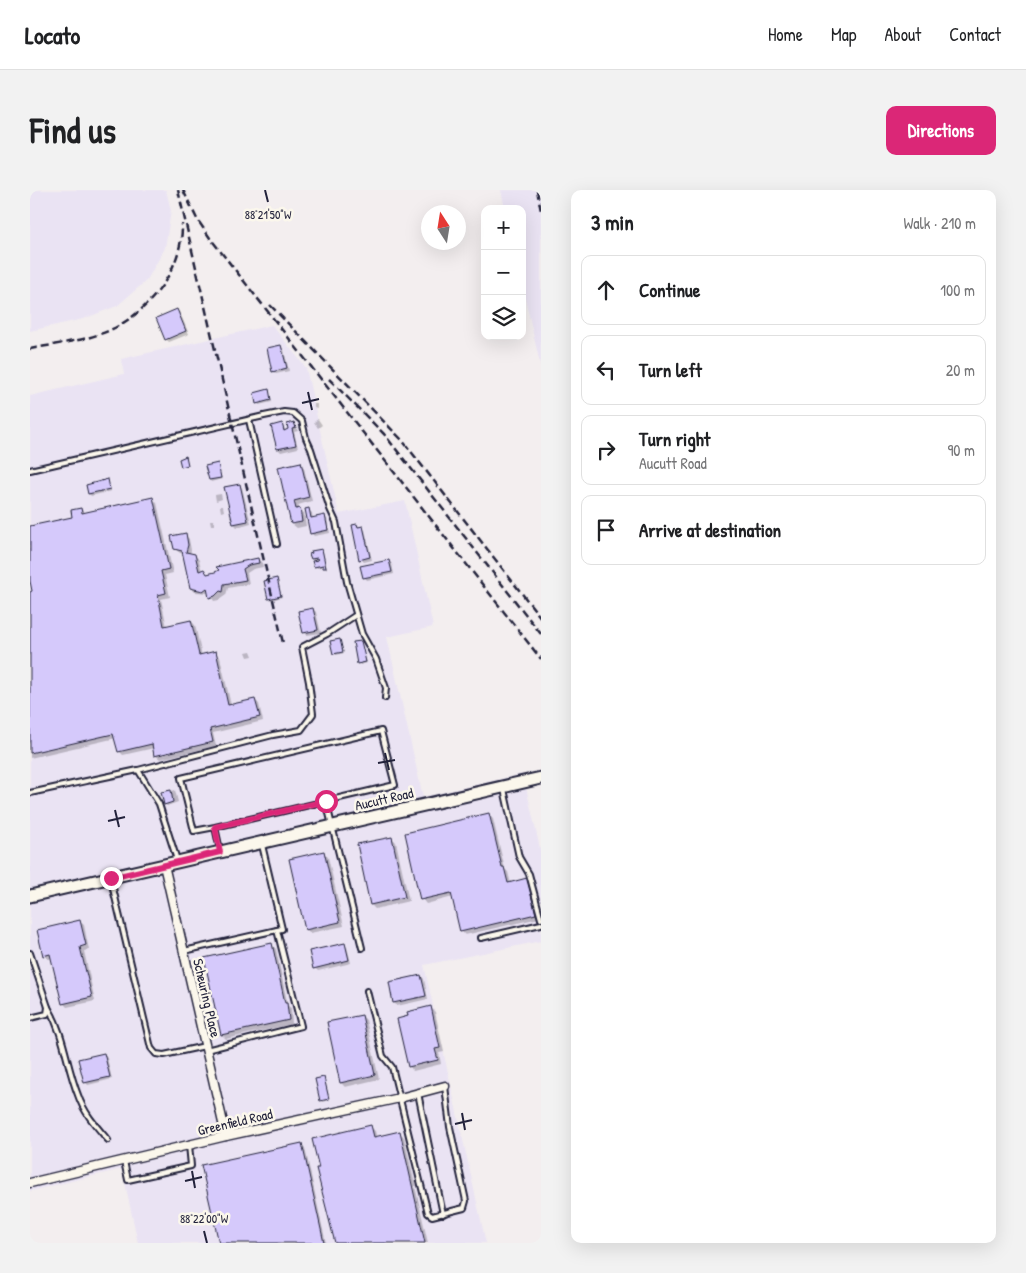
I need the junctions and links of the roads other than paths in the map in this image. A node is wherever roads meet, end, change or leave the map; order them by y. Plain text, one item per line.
1 (249, 420) junction
2 (30, 470) edge
3 (277, 544) dead end
4 (356, 615) junction
5 (385, 698) dead end
6 (138, 770) junction
7 (541, 778) edge
8 (503, 786) junction
9 (30, 793) edge
10 (326, 801) junction
11 (332, 826) junction
12 (215, 827) junction
13 (262, 842) junction
14 (220, 852) junction
15 (178, 862) junction
16 (164, 865) junction
17 (111, 878) junction
18 (30, 896) edge
19 (541, 919) edge
20 (541, 924) edge
21 (278, 930) junction
22 (481, 938) dead end
23 (362, 948) dead end
24 (184, 951) junction
25 (30, 953) edge
26 (367, 990) dead end
27 (48, 1007) junction
28 (30, 1018) edge
29 (206, 1048) junction
30 (445, 1086) joint
31 (418, 1093) junction
32 (400, 1098) junction
33 (226, 1136) junction
34 (108, 1140) dead end
35 (189, 1145) junction
36 (124, 1161) junction
37 (30, 1183) edge
38 (443, 1214) junction

1 - 2 lane
1 - 3 lane
1 - 4 lane
4 - 5 lane
4 - 6 lane
6 - 9 lane
6 - 15 lane
7 - 8 street, Aucutt Road
8 - 11 street, Aucutt Road
8 - 19 lane
10 - 11 lane
10 - 12 lane
10 - 12 lane
11 - 13 street, Aucutt Road
11 - 23 lane
12 - 14 lane
13 - 14 street, Aucutt Road
13 - 21 lane
14 - 15 street, Aucutt Road
15 - 16 street, Aucutt Road
16 - 17 street, Aucutt Road
16 - 24 street, Scheuring Place
17 - 18 street, Aucutt Road
17 - 29 lane
20 - 22 lane
21 - 24 lane
21 - 29 lane
24 - 29 street, Scheuring Place
25 - 27 lane
26 - 32 lane
27 - 28 lane
27 - 34 lane
29 - 33 street, Scheuring Place
30 - 31 street, Greenfield Road
30 - 38 lane
31 - 32 street, Greenfield Road
31 - 38 lane
32 - 33 street, Greenfield Road
32 - 38 lane
33 - 35 street, Greenfield Road
35 - 36 street, Greenfield Road
35 - 36 lane
36 - 37 street, Greenfield Road

